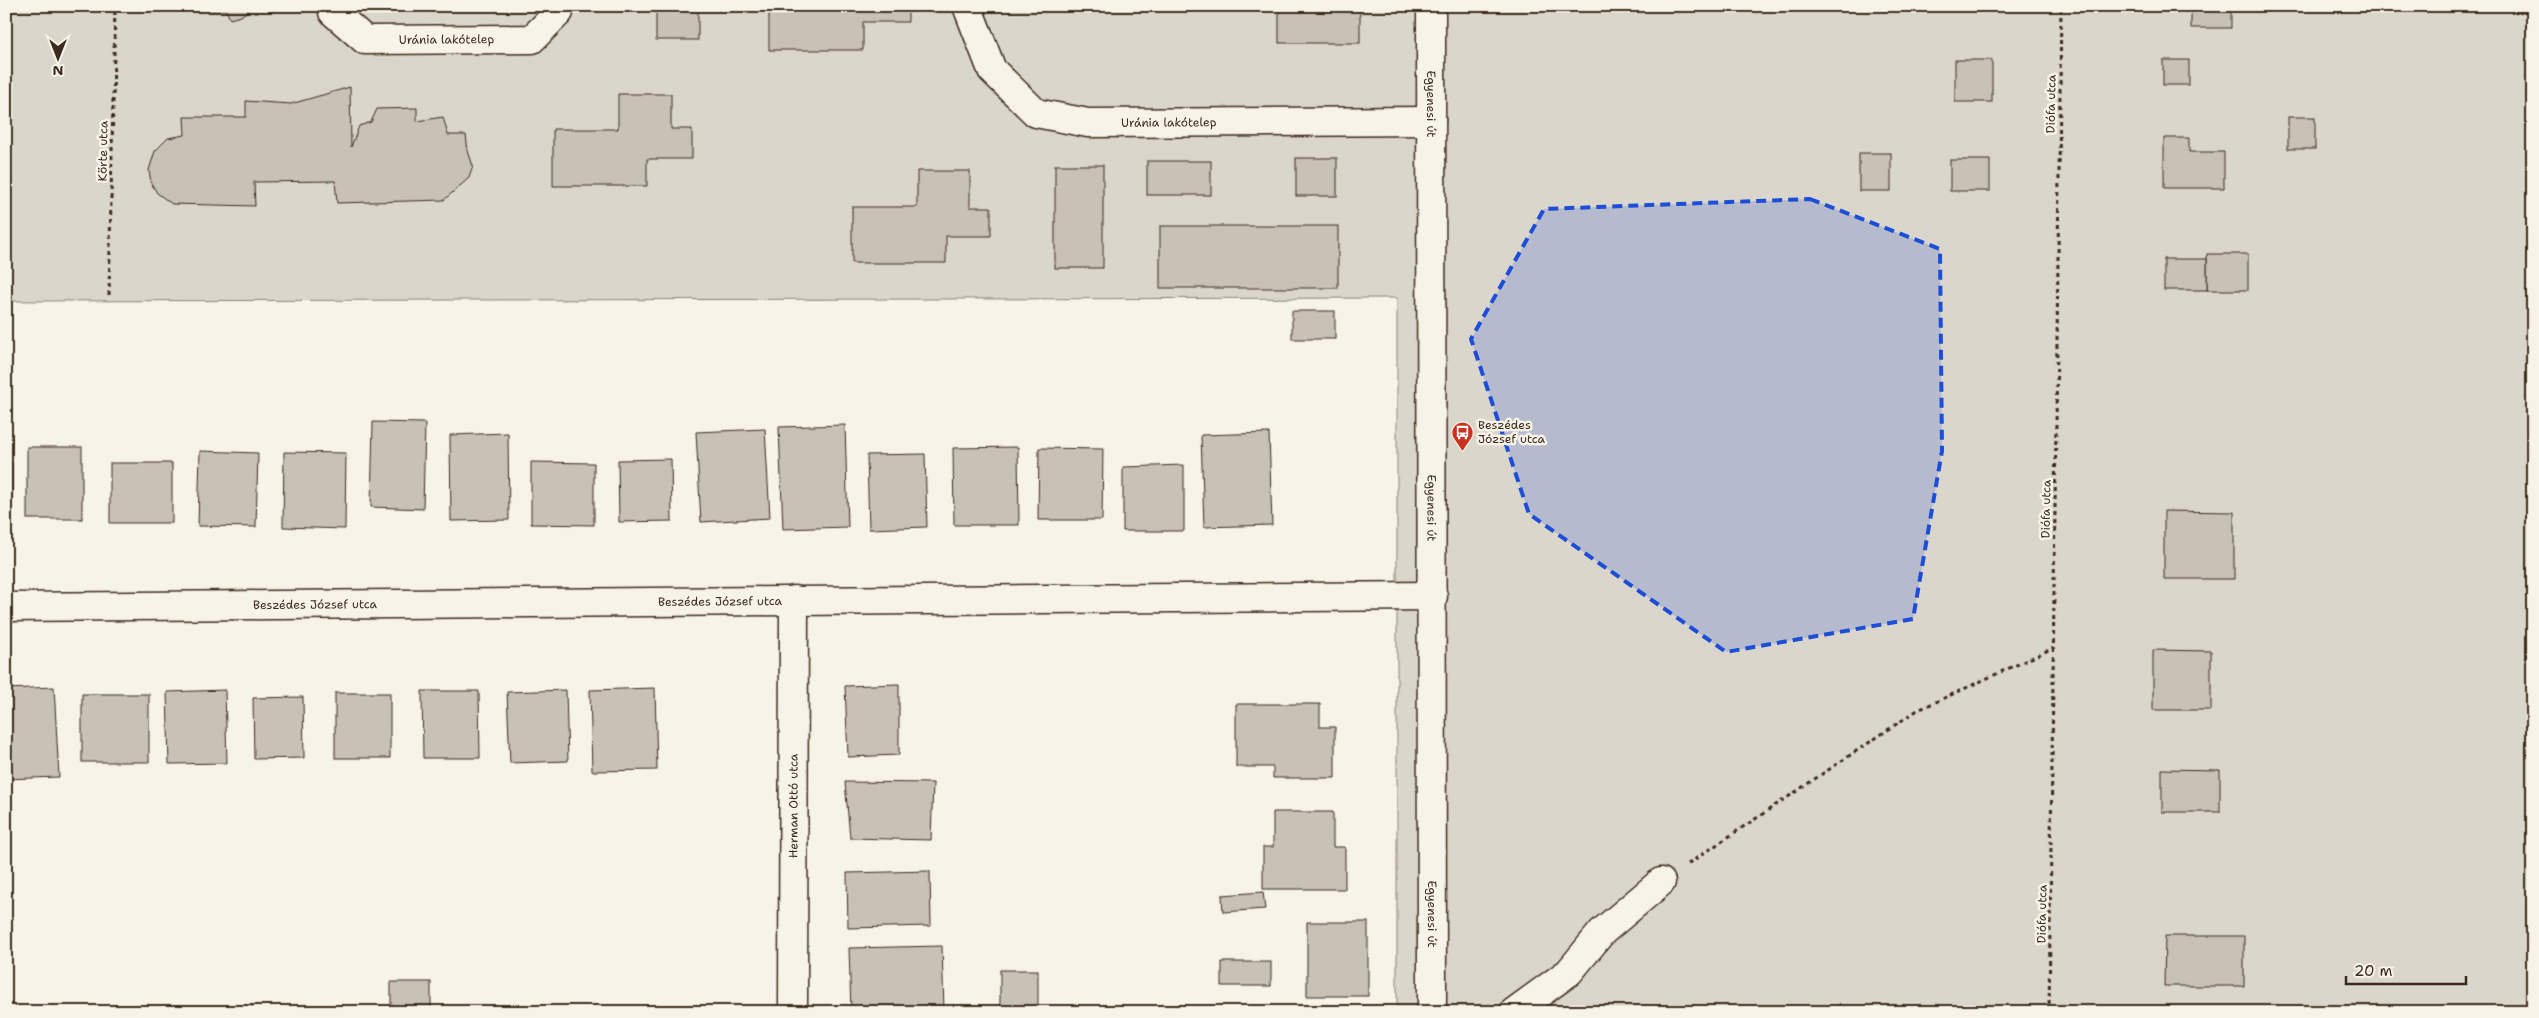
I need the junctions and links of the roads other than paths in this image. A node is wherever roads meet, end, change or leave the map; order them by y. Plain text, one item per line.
1 (333, 6) edge
2 (560, 6) edge
3 (967, 6) edge
4 (1431, 6) edge
5 (1431, 121) junction
6 (1433, 596) junction
7 (794, 600) junction
8 (6, 607) edge
9 (1661, 882) road end
10 (793, 1012) edge
11 (1432, 1012) edge
12 (1514, 1012) edge

1 - 2 street, Uránia lakótelep
3 - 5 street, Uránia lakótelep
4 - 5 street, Egyenesi út
5 - 6 street, Egyenesi út
6 - 7 street, Beszédes József utca
6 - 11 street, Egyenesi út
7 - 8 street, Beszédes József utca
7 - 10 street, Herman Ottó utca
9 - 12 street

